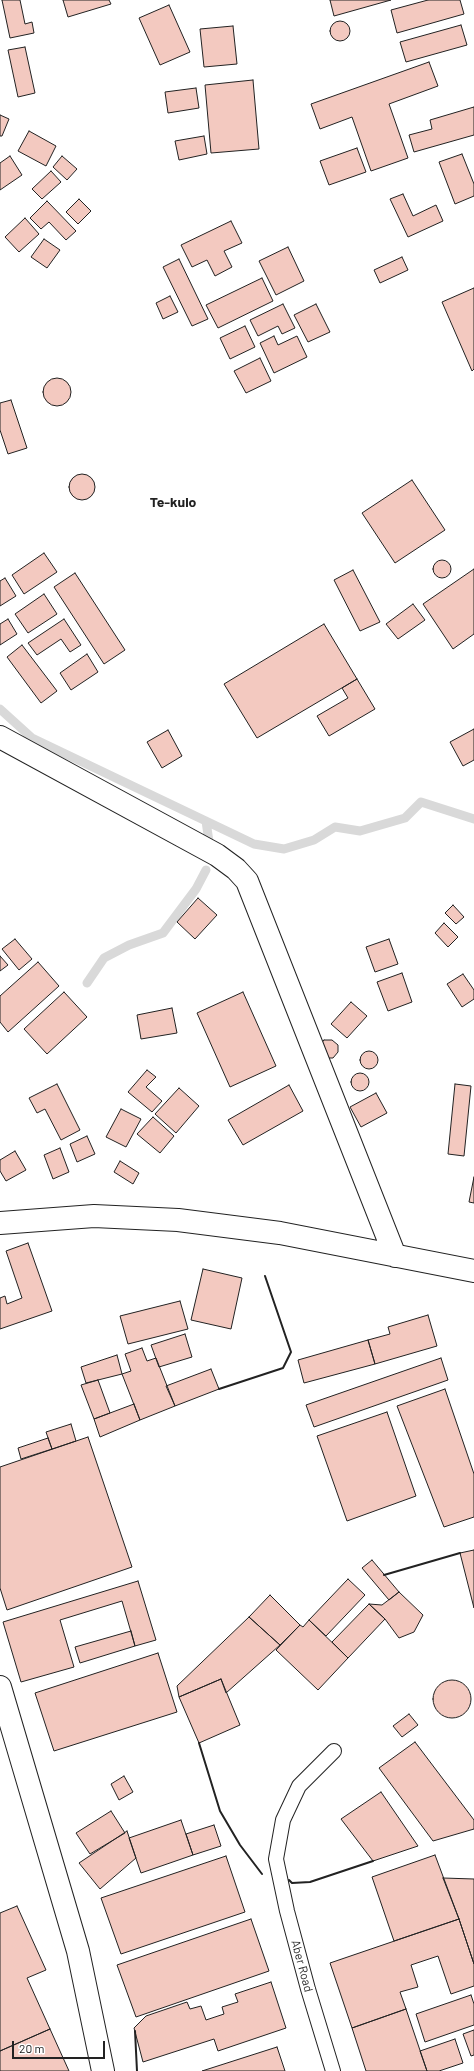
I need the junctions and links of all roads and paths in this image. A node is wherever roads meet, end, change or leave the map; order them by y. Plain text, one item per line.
1 (0, 737) edge
2 (0, 1223) edge
3 (395, 1256) junction
4 (474, 1273) edge
5 (0, 1687) edge
6 (334, 1751) dead end
7 (103, 2071) edge
8 (333, 2071) edge

1 - 3 street
2 - 3 street
3 - 4 street
5 - 7 street
6 - 8 lane, Aber Road

